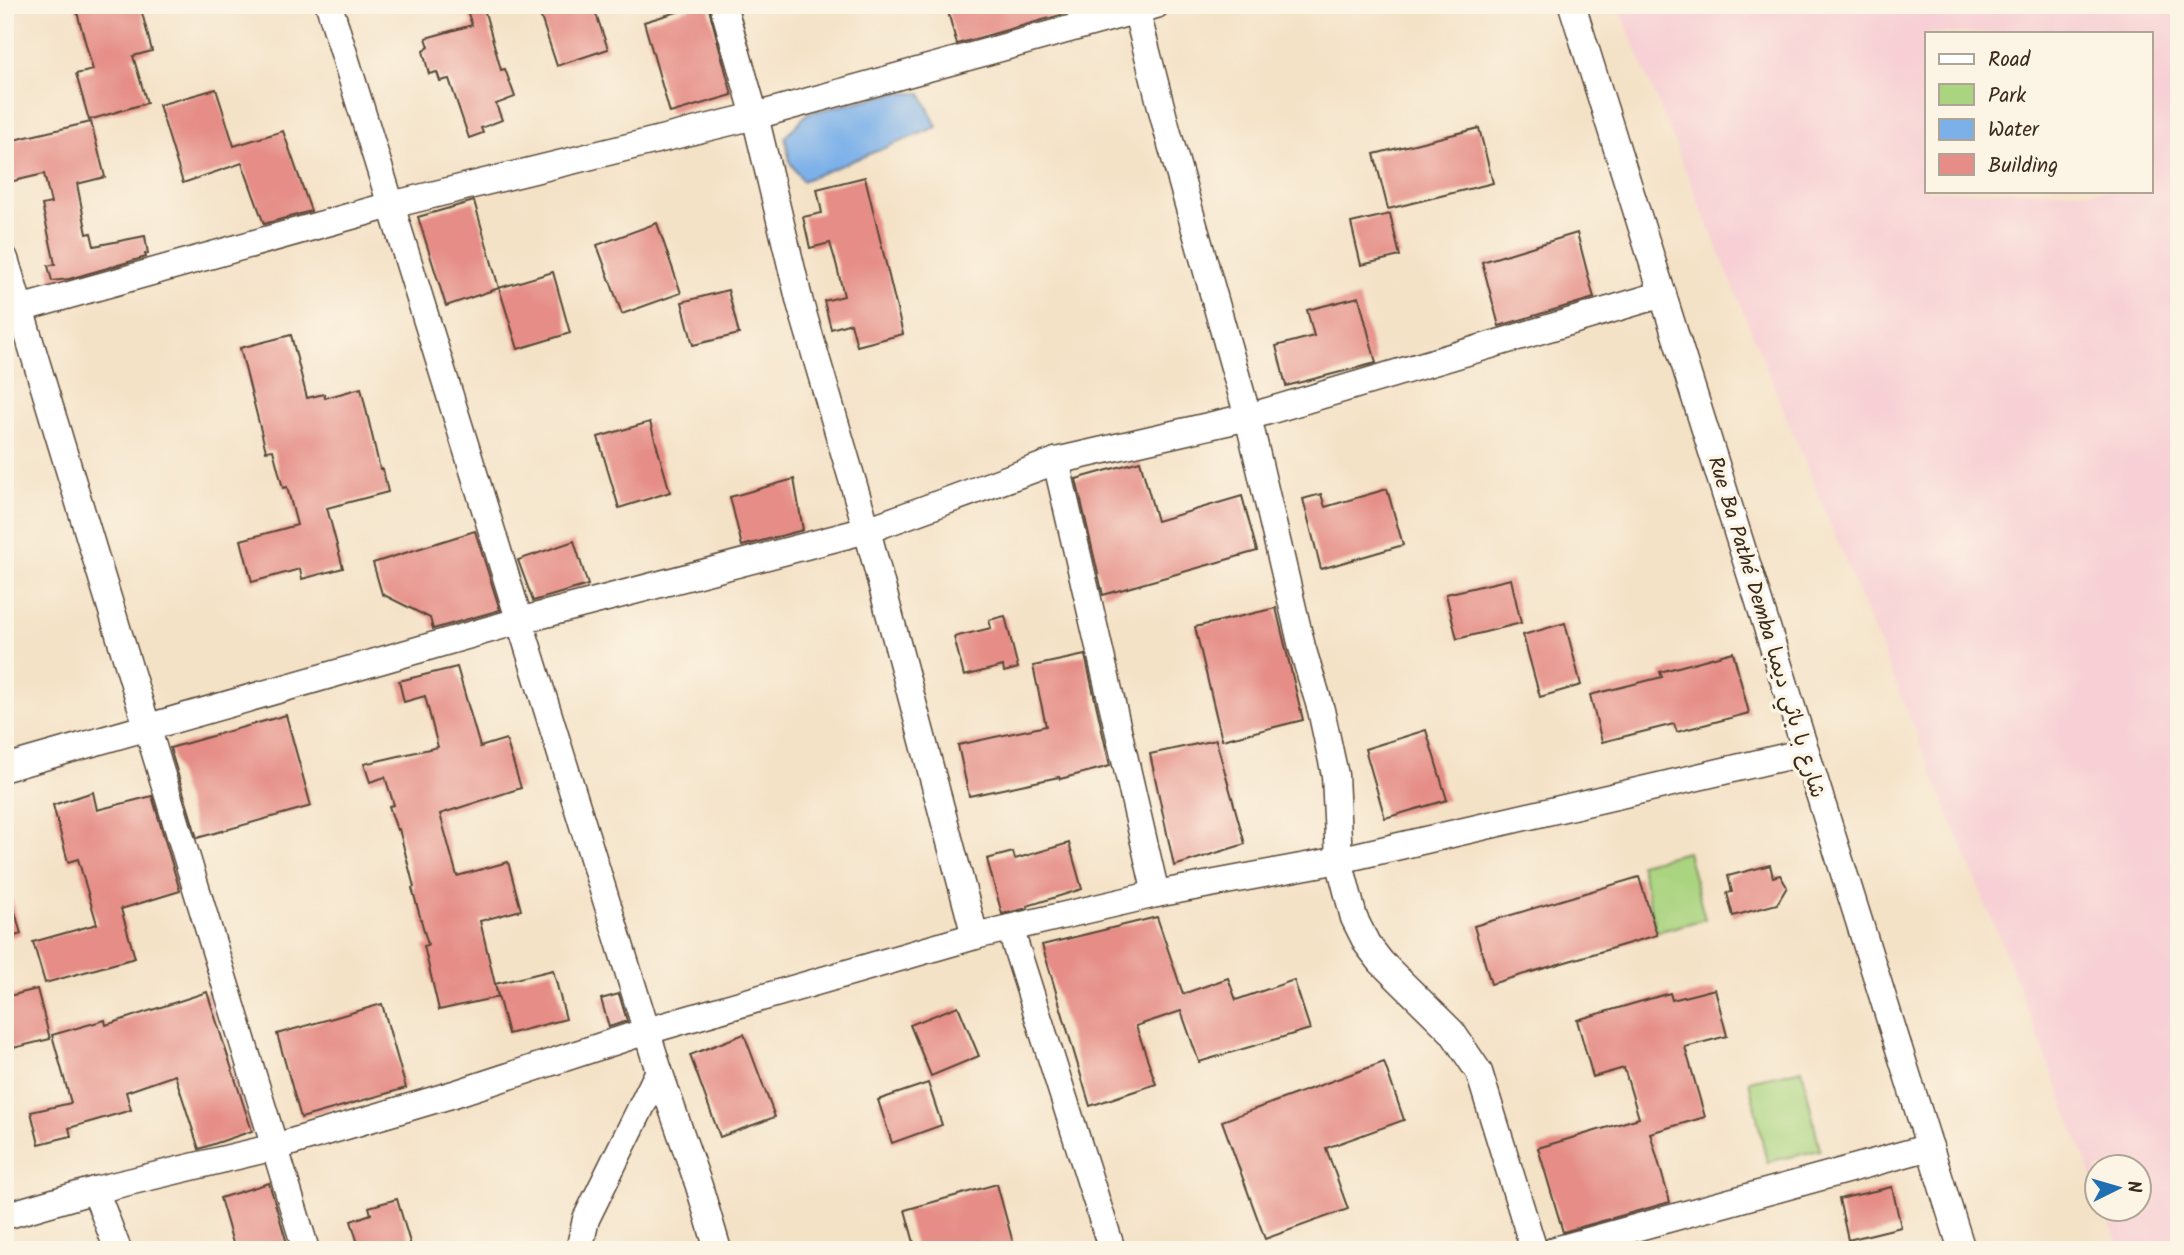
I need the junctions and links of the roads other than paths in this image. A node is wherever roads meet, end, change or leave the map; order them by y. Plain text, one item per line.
1 (329, 5) edge
2 (723, 5) edge
3 (1572, 5) edge
4 (1143, 8) edge
5 (755, 116) junction
6 (391, 205) junction
7 (5, 259) edge
8 (1663, 294) junction
9 (13, 311) edge
10 (1248, 416) junction
11 (1056, 461) junction
12 (867, 530) junction
13 (519, 621) junction
14 (147, 728) junction
15 (1806, 752) junction
16 (5, 768) edge
17 (1339, 860) junction
18 (1156, 894) junction
19 (1010, 928) junction
20 (975, 936) junction
21 (647, 1031) junction
22 (659, 1071) junction
23 (275, 1147) junction
24 (1930, 1147) junction
25 (95, 1190) junction
26 (5, 1216) edge
27 (118, 1250) edge
28 (306, 1250) edge
29 (579, 1250) edge
30 (718, 1250) edge
31 (1112, 1250) edge
32 (1534, 1250) edge
33 (1555, 1250) edge
34 (1962, 1250) edge

1 - 6 street
2 - 5 street
3 - 8 street, Rue Ba Pathé Demba شارع با باثي ديمبا
4 - 5 street
4 - 10 street
5 - 6 street
5 - 12 street
6 - 9 street
6 - 13 street
7 - 9 street
8 - 10 street
8 - 15 street, Rue Ba Pathé Demba شارع با باثي ديمبا
9 - 14 street
10 - 11 street
10 - 17 street
11 - 12 street
11 - 18 street
12 - 13 street
12 - 20 street
13 - 14 street
13 - 21 street
14 - 16 street
14 - 23 street
15 - 17 street
15 - 24 street, Rue Ba Pathé Demba شارع با باثي ديمبا
17 - 18 street
17 - 32 street
18 - 19 street
19 - 20 street
19 - 31 street
20 - 21 street
21 - 22 street
21 - 23 street
22 - 29 street
22 - 30 street
23 - 25 street
23 - 28 street
24 - 33 street
24 - 34 street, Rue Ba Pathé Demba شارع با باثي ديمبا
25 - 26 street
25 - 27 street

